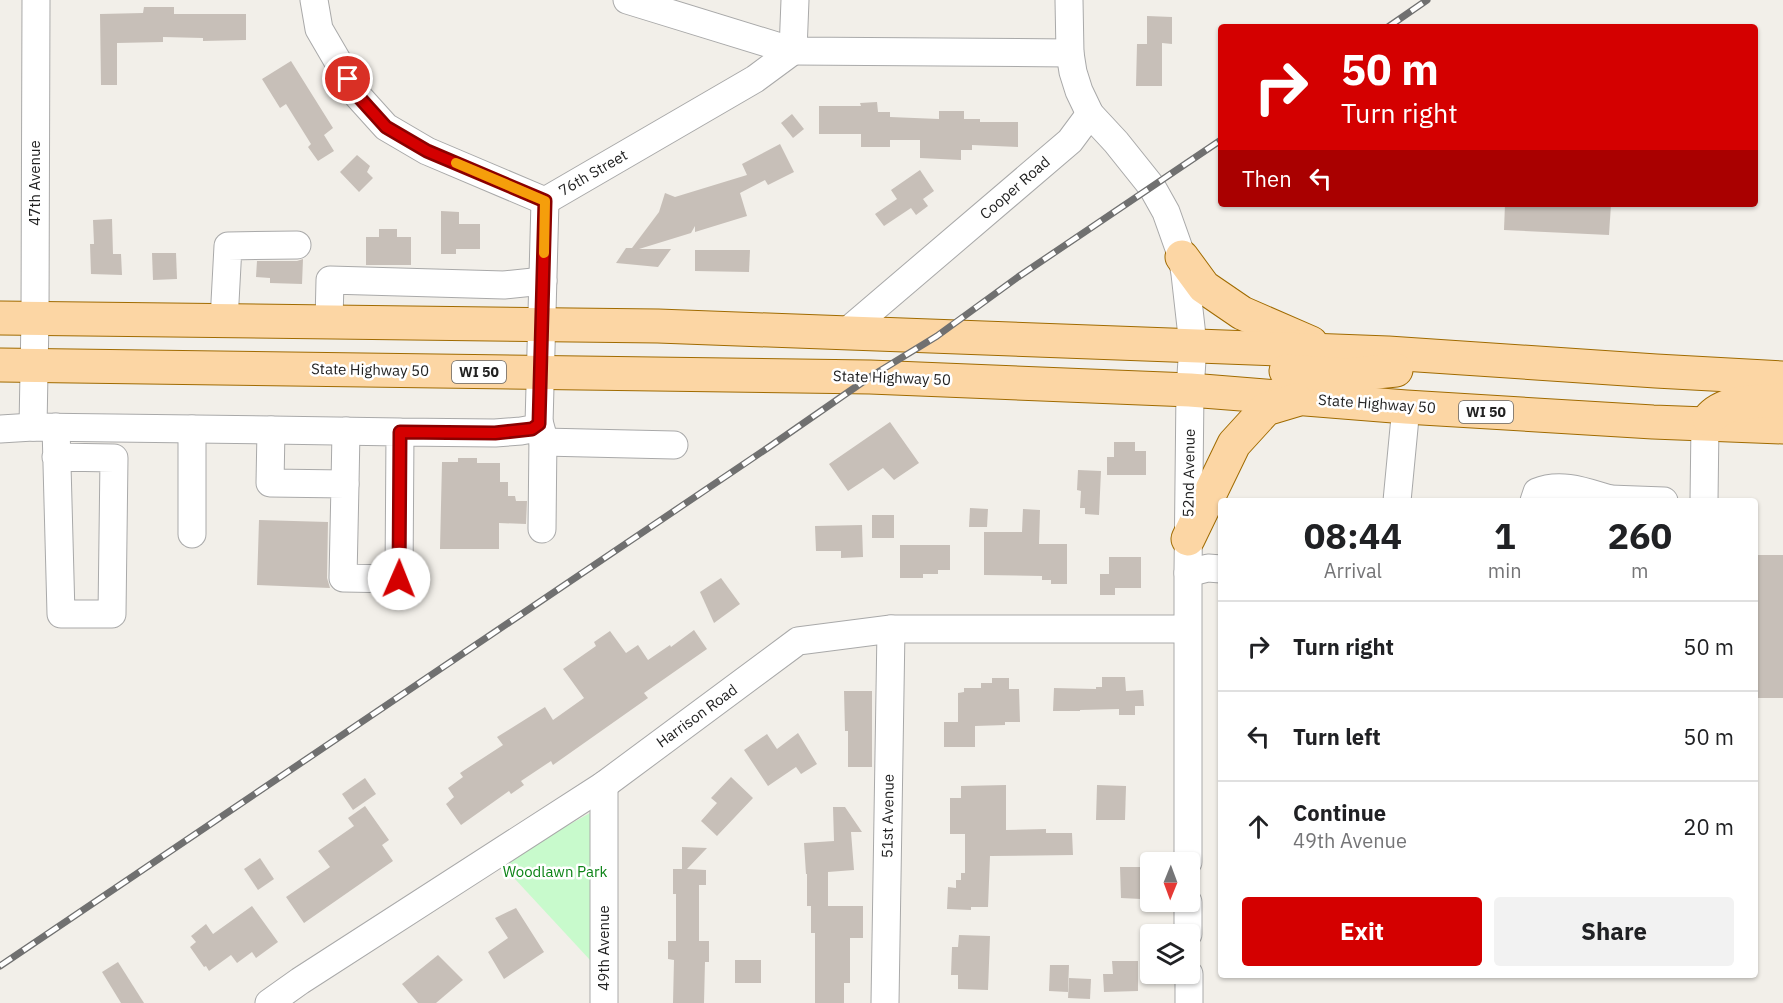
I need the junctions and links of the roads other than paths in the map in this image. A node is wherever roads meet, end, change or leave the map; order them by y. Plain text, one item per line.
1 (36, 0) edge
2 (314, 0) edge
3 (627, 0) edge
4 (795, 0) edge
5 (1069, 0) edge
6 (793, 51) junction
7 (1070, 52) junction
8 (1090, 114) junction
9 (545, 201) junction
10 (297, 245) dead end
11 (1182, 257) junction
12 (543, 281) junction
13 (0, 318) edge
14 (35, 318) junction
15 (224, 321) junction
16 (329, 322) junction
17 (542, 325) junction
18 (845, 333) junction
19 (1193, 345) junction
20 (1326, 350) junction
21 (1478, 359) junction
22 (0, 365) edge
23 (34, 366) junction
24 (540, 372) junction
25 (1783, 378) edge
26 (923, 379) junction
27 (1190, 390) junction
28 (1301, 399) junction
29 (1783, 400) edge
30 (1406, 407) junction
31 (1706, 424) junction
32 (44, 427) junction
33 (1783, 428) edge
34 (0, 429) edge
35 (192, 429) junction
36 (271, 430) junction
37 (346, 431) junction
38 (400, 432) junction
39 (541, 433) junction
40 (674, 445) dead end
41 (56, 457) junction
42 (345, 484) junction
43 (1397, 498) edge
44 (1535, 498) edge
45 (1604, 498) edge
46 (1704, 498) edge
47 (542, 529) dead end
48 (192, 534) dead end
49 (1188, 539) junction
50 (1218, 569) edge
51 (1188, 573) junction
52 (891, 629) junction
53 (1187, 629) junction
54 (604, 785) junction
55 (1188, 852) edge
56 (1189, 984) edge
57 (301, 992) edge
58 (269, 1003) edge
59 (604, 1003) edge
60 (885, 1003) edge
61 (1189, 1003) edge

1 - 14 street, 47th Avenue
2 - 9 street, 76th Street
3 - 6 street
4 - 6 street
5 - 7 street
6 - 7 street
6 - 9 street, 76th Street
7 - 8 street
8 - 11 street, 52nd Avenue
8 - 18 street, Cooper Road
9 - 12 street
10 - 15 street
11 - 19 street, 52nd Avenue
11 - 20 main road
12 - 16 street
12 - 17 street
13 - 14 main road
14 - 15 main road
14 - 23 street, 47th Avenue
15 - 16 main road
16 - 17 main road
17 - 18 main road
17 - 24 street
18 - 19 main road
19 - 20 main road
19 - 26 main road
19 - 27 street, 52nd Avenue
20 - 21 main road
21 - 25 main road
21 - 27 main road
22 - 23 main road, State Highway 50 / WI 50
23 - 24 main road, State Highway 50 / WI 50
23 - 32 street, 47th Avenue
24 - 26 main road, State Highway 50 / WI 50
24 - 39 street
26 - 27 main road, State Highway 50 / WI 50
27 - 28 main road, State Highway 50 / WI 50
27 - 49 street, 52nd Avenue
28 - 30 main road, State Highway 50 / WI 50
28 - 49 main road
29 - 31 main road
30 - 31 main road, State Highway 50 / WI 50
30 - 43 street
31 - 33 main road, State Highway 50 / WI 50
31 - 46 street
32 - 34 street
32 - 35 street
32 - 41 street, 47th Avenue
35 - 36 street
35 - 48 street
36 - 37 street
36 - 42 street
37 - 38 street
37 - 42 street
38 - 39 street
38 - 42 street
39 - 40 street
39 - 47 street
41 - 41 street, 47th Avenue
44 - 45 street
49 - 51 street, 52nd Avenue
50 - 51 street
51 - 53 street, 52nd Avenue
52 - 53 street, Harrison Road
52 - 54 street, Harrison Road
52 - 60 street, 51st Avenue
53 - 55 street, 52nd Avenue
54 - 57 street, Harrison Road
54 - 59 street, 49th Avenue
56 - 61 street
57 - 58 street, Harrison Road

